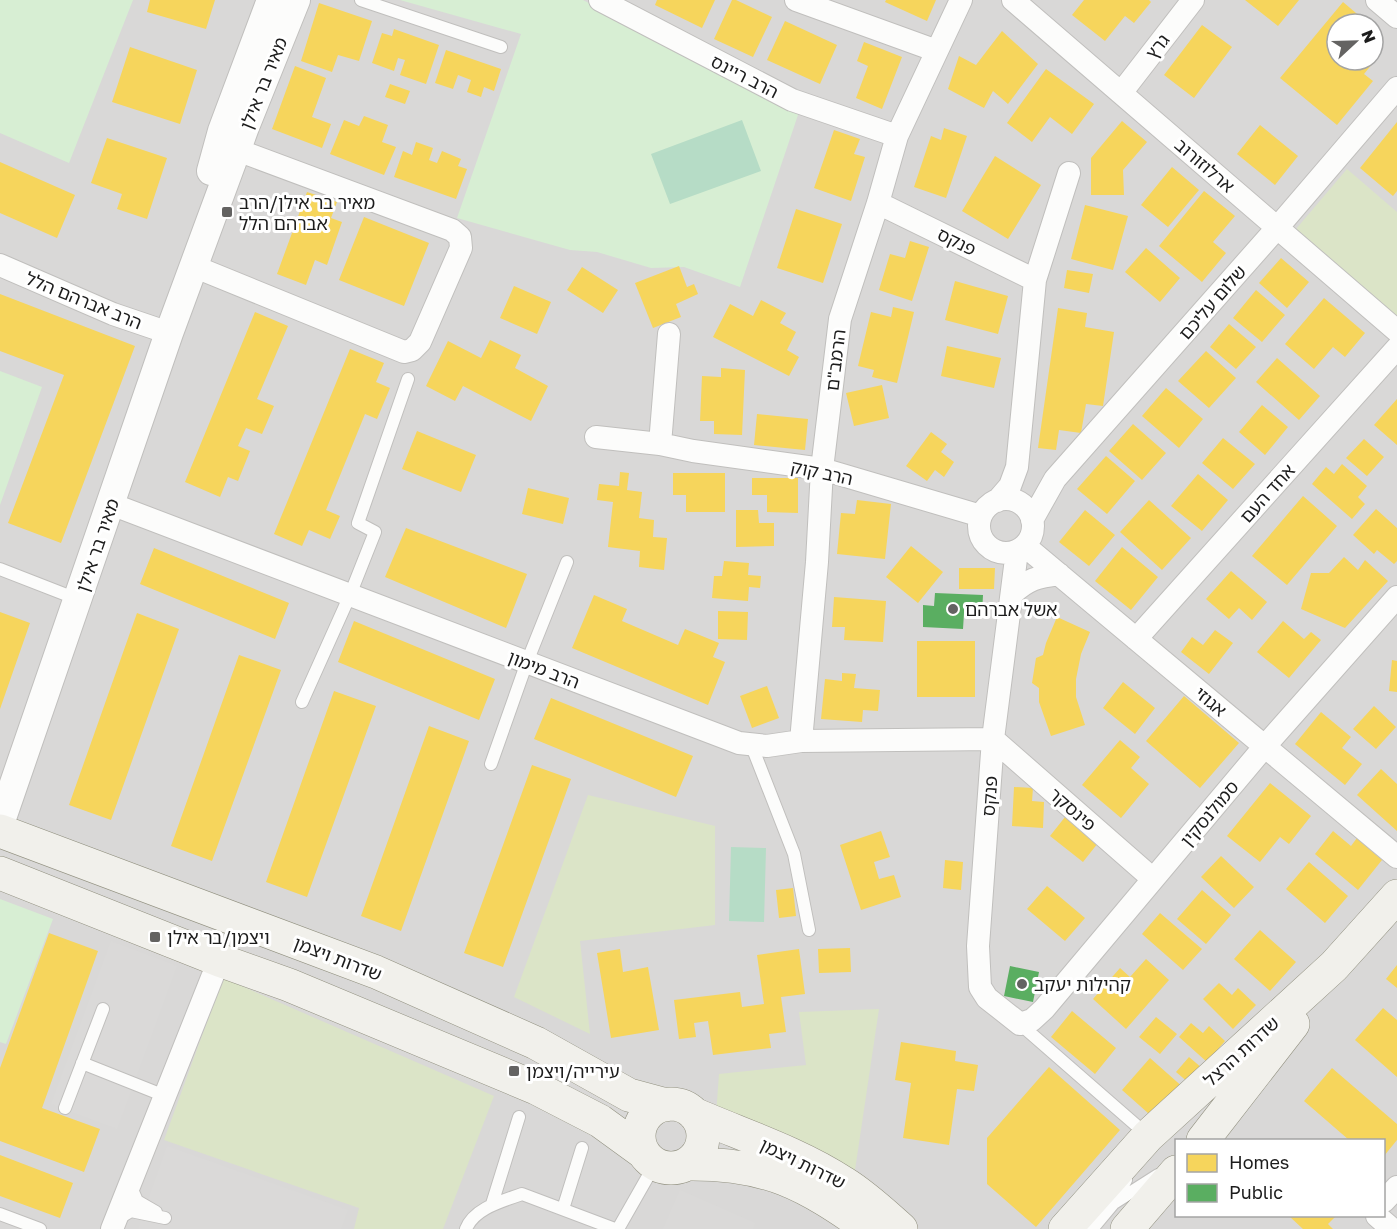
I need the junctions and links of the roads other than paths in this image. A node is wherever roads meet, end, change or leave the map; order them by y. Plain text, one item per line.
1 (271, 0) edge
2 (296, 0) edge
3 (361, 0) edge
4 (600, 0) edge
5 (796, 0) edge
6 (961, 0) edge
7 (1013, 0) edge
8 (1193, 0) edge
9 (1377, 0) edge
10 (1397, 18) edge
11 (501, 47) dead end
12 (937, 51) junction
13 (1397, 88) edge
14 (1121, 93) junction
15 (897, 136) junction
16 (237, 150) junction
17 (1069, 172) dead end
18 (878, 203) junction
19 (1277, 228) junction
20 (0, 265) edge
21 (193, 267) junction
22 (1035, 280) junction
23 (1397, 331) edge
24 (169, 333) junction
25 (669, 334) dead end
26 (1397, 348) edge
27 (408, 379) dead end
28 (596, 437) dead end
29 (660, 444) junction
30 (822, 469) junction
31 (111, 504) junction
32 (989, 508) junction
33 (1032, 520) junction
34 (1021, 548) junction
35 (567, 562) dead end
36 (0, 569) edge
37 (1059, 574) junction
38 (1012, 594) junction
39 (350, 595) junction
40 (1397, 597) edge
41 (78, 599) junction
42 (1136, 639) junction
43 (527, 662) junction
44 (302, 702) dead end
45 (993, 739) junction
46 (801, 741) junction
47 (751, 744) junction
48 (1265, 746) junction
49 (491, 764) dead end
50 (0, 824) edge
51 (0, 831) edge
52 (1397, 857) edge
53 (0, 873) edge
54 (1153, 879) junction
55 (1397, 896) edge
56 (809, 930) dead end
57 (219, 960) junction
58 (1334, 966) junction
59 (102, 1009) dead end
60 (1020, 1024) junction
61 (82, 1063) junction
62 (165, 1096) junction
63 (65, 1108) dead end
64 (680, 1110) junction
65 (519, 1118) dead end
66 (1146, 1134) junction
67 (1204, 1139) edge
68 (582, 1148) dead end
69 (650, 1159) junction
70 (1175, 1163) edge
71 (688, 1164) junction
72 (1175, 1173) edge
73 (130, 1184) junction
74 (1397, 1187) edge
75 (1385, 1199) edge
76 (492, 1204) junction
77 (563, 1209) junction
78 (0, 1214) edge
79 (1120, 1216) edge
80 (1379, 1217) edge
81 (114, 1225) edge
82 (40, 1229) edge
83 (466, 1229) edge
84 (616, 1229) edge
85 (869, 1229) edge
86 (901, 1229) edge
87 (1065, 1229) edge
88 (1092, 1229) edge
89 (1392, 1229) edge

1 - 21 street, מאיר בר אילן
2 - 16 street, מאיר בר אילן
3 - 11 lane
4 - 15 street, הרב ריינס
5 - 12 street
6 - 12 street, הרמב"ם
7 - 14 street, ארלוזורוב
8 - 14 street, גרץ
9 - 10 street
12 - 15 street, הרמב"ם
13 - 19 street, שלום עליכם
14 - 19 street, ארלוזורוב
15 - 18 street, הרמב"ם
16 - 21 street, מאיר בר אילן
16 - 21 street
17 - 22 street
18 - 22 street, פנקס
18 - 30 street, הרמב"ם
19 - 23 street, ארלוזורוב
19 - 33 street, שלום עליכם
20 - 24 street, הרב אברהם הלל
21 - 24 street, מאיר בר אילן
22 - 32 street
24 - 31 street, מאיר בר אילן
25 - 29 street
26 - 42 street, אחד העם
27 - 39 lane
28 - 29 street, הרב קוק
29 - 30 street, הרב קוק
30 - 32 street, הרב קוק
30 - 46 street, הרמב"ם
31 - 39 street, הרב מימון
31 - 41 street, מאיר בר אילן
32 - 33 street
32 - 34 street
33 - 34 street
34 - 37 street, אגוזי
34 - 38 street, פנקס
35 - 43 lane
36 - 41 lane
37 - 38 street
37 - 42 street, אגוזי
38 - 45 street, פנקס
39 - 43 street, הרב מימון
39 - 44 lane
40 - 48 street, סמולנסקין
41 - 50 street, מאיר בר אילן
42 - 48 street, אגוזי
43 - 47 street, הרב מימון
43 - 49 lane
45 - 46 street, הרב מימון
45 - 54 street, פינסקר
45 - 60 street, פנקס
46 - 47 street, הרב מימון
47 - 56 lane
48 - 52 street, אגוזי
48 - 54 street, סמולנסקין
51 - 64 main road, שדרות ויצמן
53 - 57 main road
54 - 60 street, סמולנסקין
55 - 58 main road, שדרות הרצל
57 - 62 street
57 - 69 main road
58 - 66 main road, שדרות הרצל
58 - 67 main road, שדרות הרצל
59 - 61 lane
60 - 66 lane
61 - 62 lane
61 - 63 lane
62 - 73 street
64 - 69 main road
64 - 71 main road
64 - 86 main road, שדרות ויצמן
65 - 76 lane
66 - 79 lane, שדרות הרצל
66 - 87 main road, שדרות הרצל
68 - 77 lane
69 - 71 main road
69 - 84 lane
70 - 79 lane, שדרות הרצל
71 - 85 main road, שדרות ויצמן
72 - 79 main road, שדרות הרצל
73 - 81 street
73 - 81 lane
74 - 75 street
76 - 77 lane
76 - 83 lane
77 - 84 lane
78 - 82 lane
79 - 88 lane, שדרות הרצל
80 - 89 street

